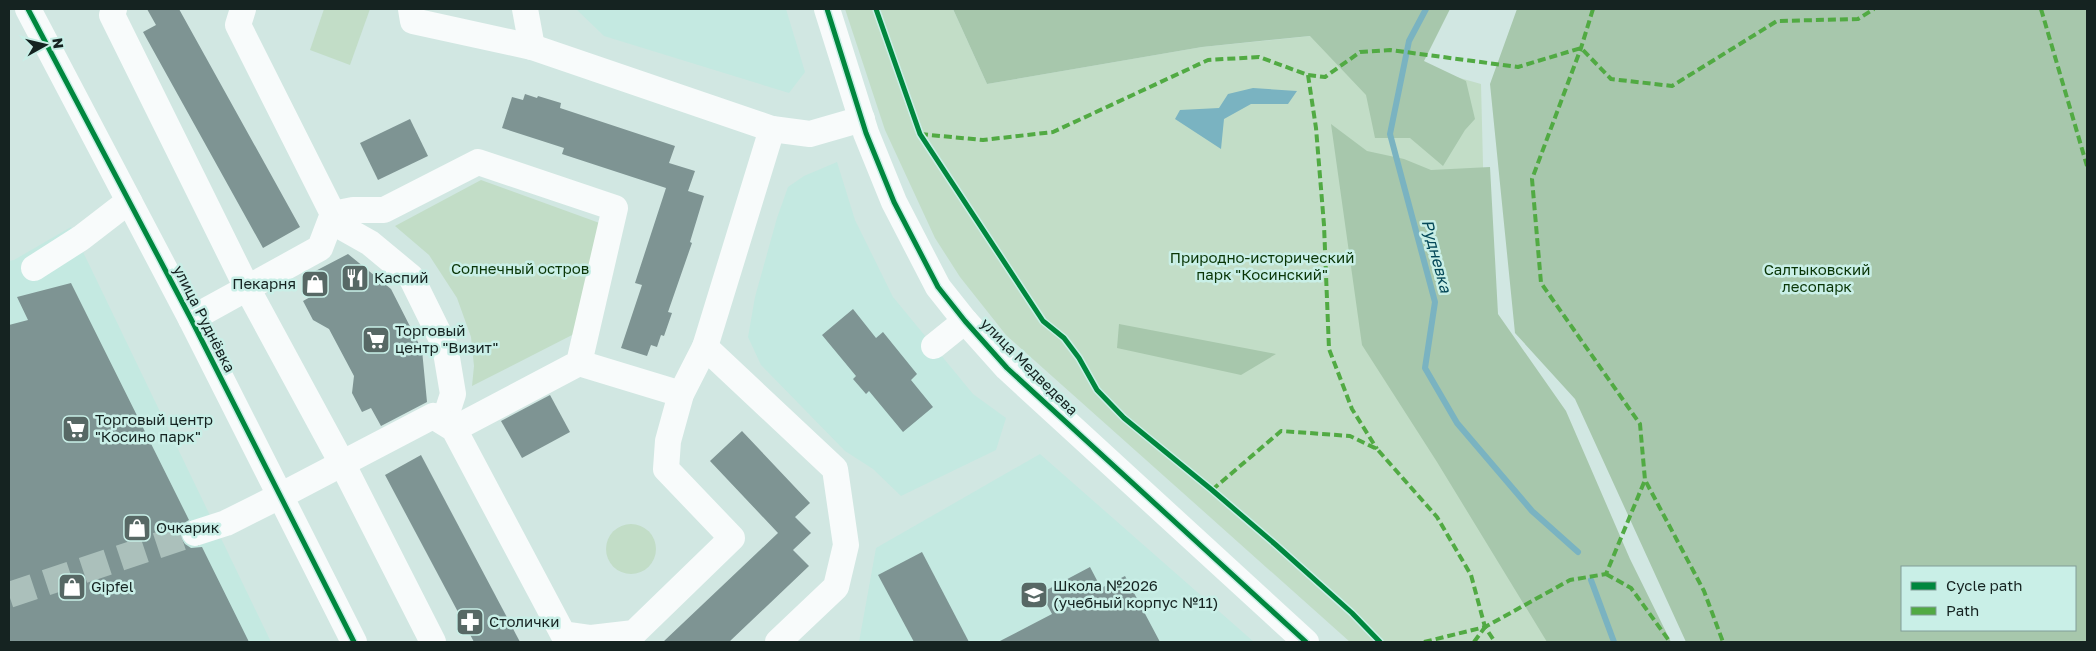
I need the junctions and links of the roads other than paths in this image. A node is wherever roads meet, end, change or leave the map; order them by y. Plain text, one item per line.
1 (28, 9) edge
2 (114, 9) edge
3 (243, 9) edge
4 (411, 9) edge
5 (525, 9) edge
6 (827, 9) edge
7 (532, 47) junction
8 (862, 119) junction
9 (772, 130) junction
10 (129, 201) junction
11 (332, 218) junction
12 (34, 268) dead end
13 (247, 288) junction
14 (191, 319) junction
15 (965, 321) junction
16 (934, 346) dead end
17 (705, 347) junction
18 (579, 363) junction
19 (681, 394) junction
20 (449, 426) junction
21 (344, 465) junction
22 (280, 496) junction
23 (195, 533) tunnel mouth
24 (1297, 640) edge
25 (354, 642) edge
26 (433, 642) edge
27 (778, 642) edge

1 - 10 street, улица Руднёвка
2 - 13 street
3 - 11 street
4 - 7 street
5 - 7 street
6 - 8 street, улица Медведева
7 - 9 street
8 - 9 street
8 - 15 street, улица Медведева
9 - 17 street
10 - 12 street
10 - 14 street, улица Руднёвка
11 - 13 street
11 - 18 street
11 - 20 street
13 - 14 street
13 - 21 street
14 - 22 street, улица Руднёвка
15 - 16 street
15 - 24 street, улица Медведева
17 - 19 street
17 - 27 street
18 - 19 street
18 - 20 street
19 - 20 street
20 - 21 street
21 - 22 street
21 - 26 street
22 - 23 street
22 - 25 street, улица Руднёвка

